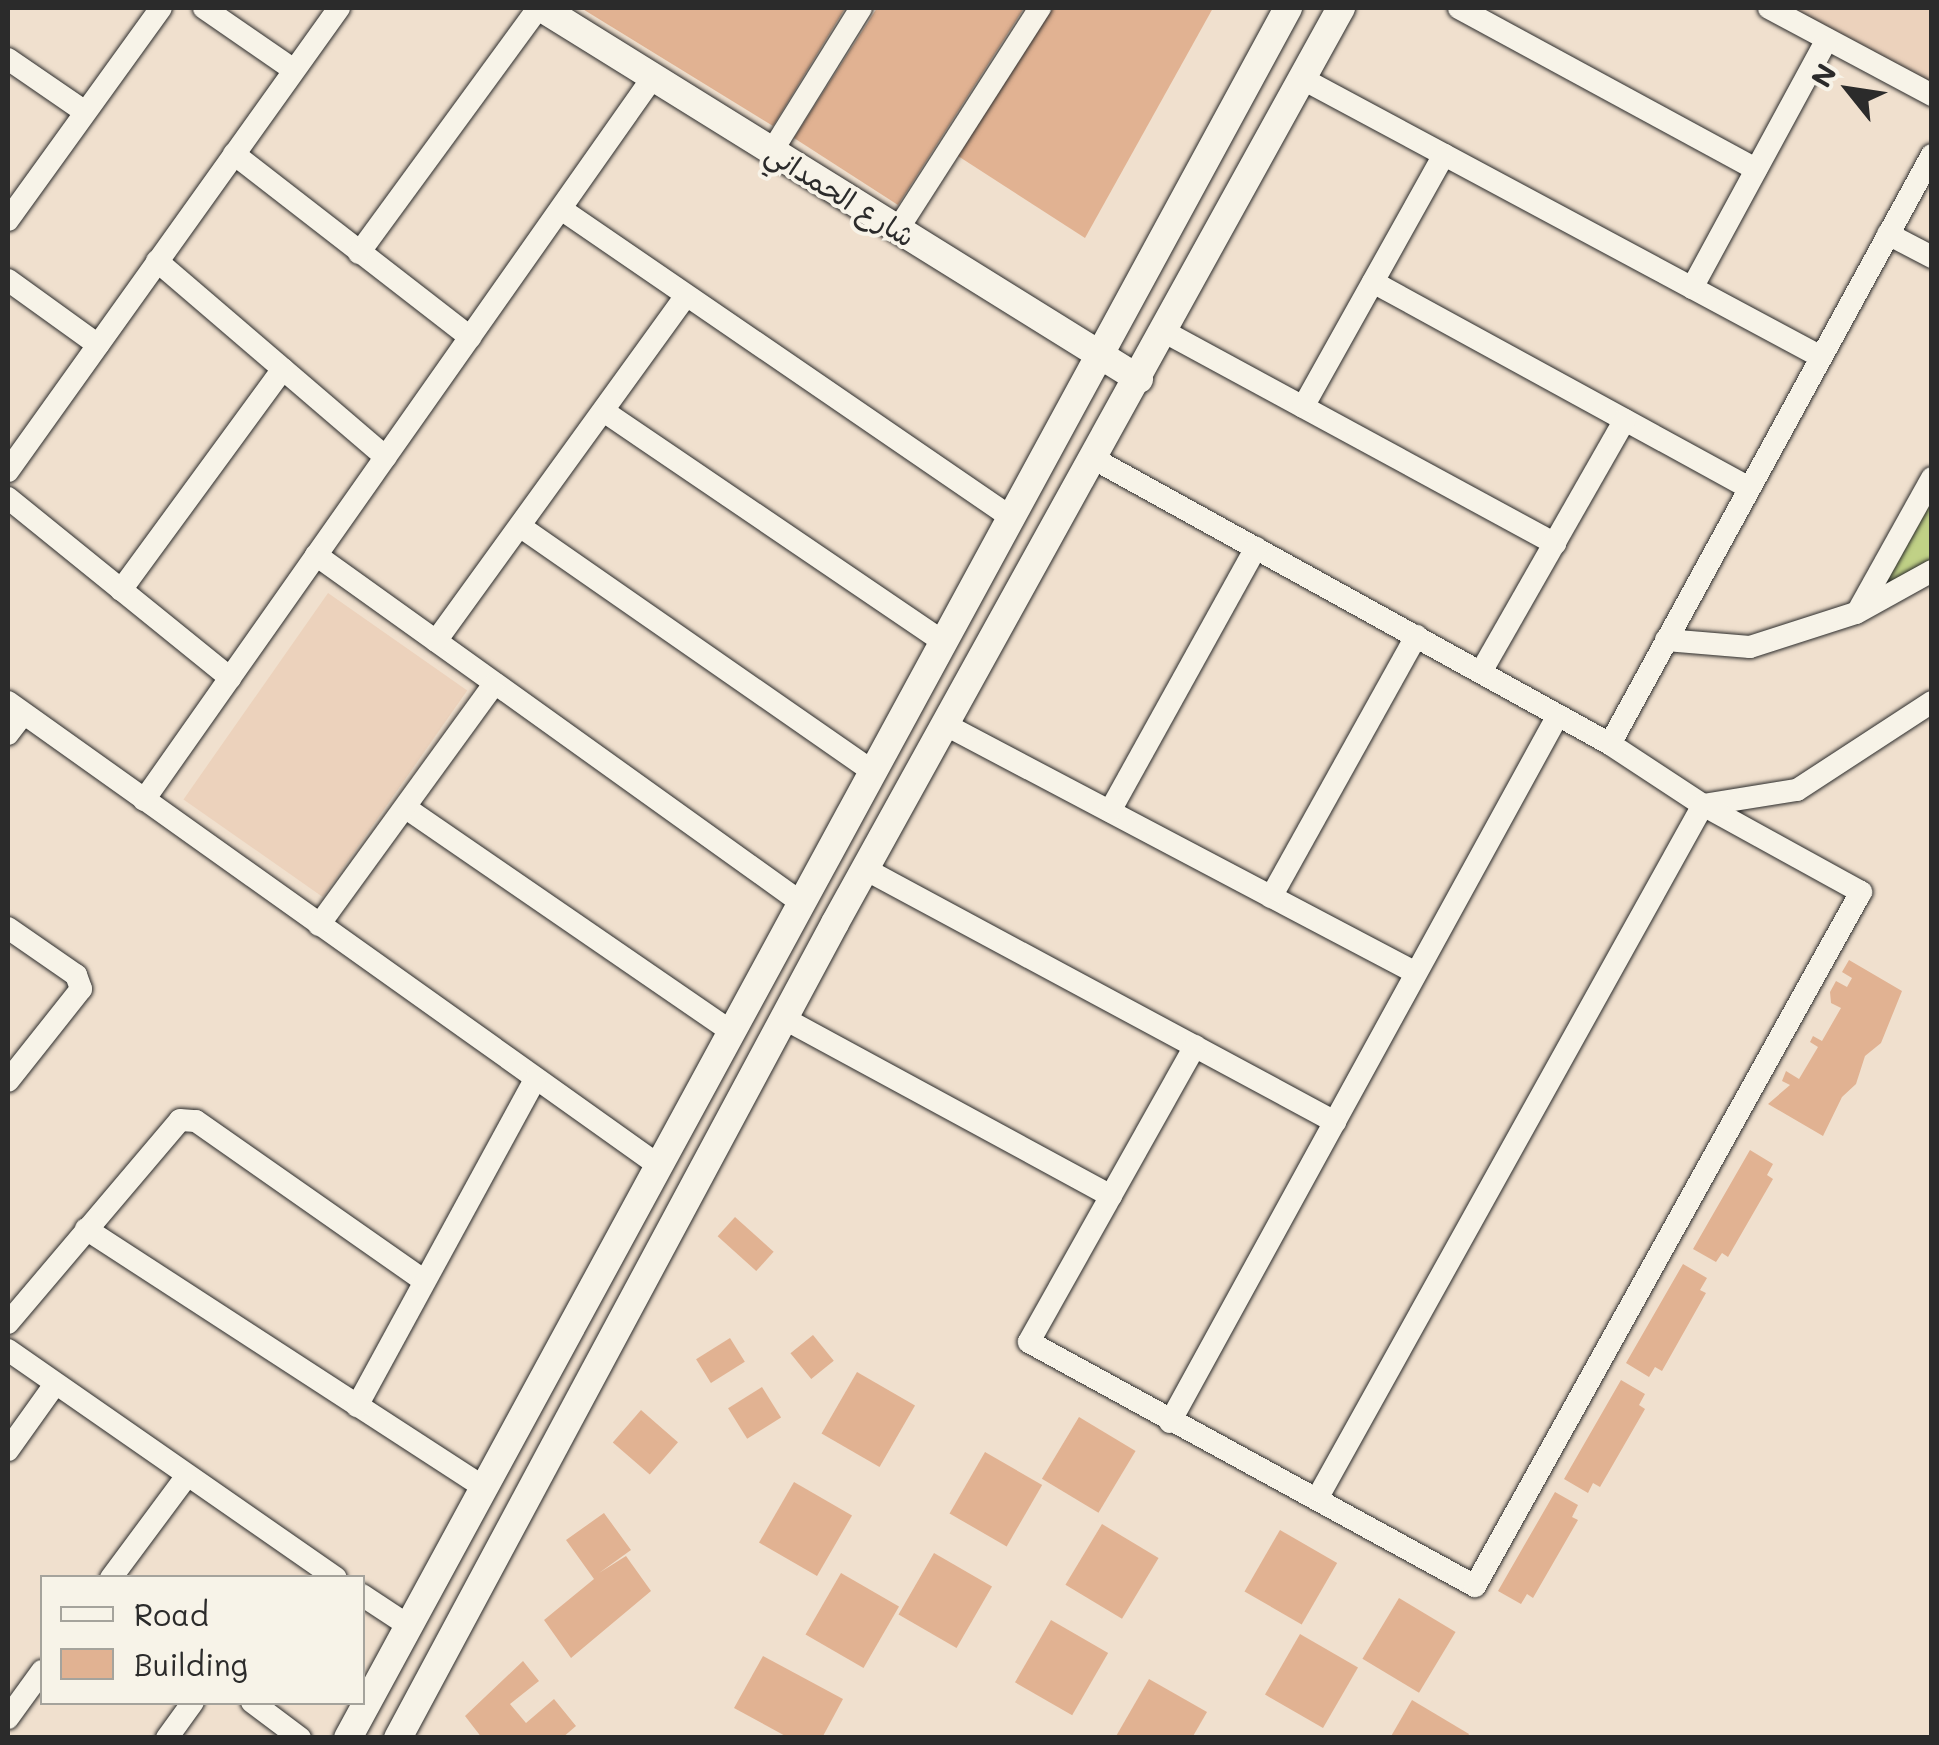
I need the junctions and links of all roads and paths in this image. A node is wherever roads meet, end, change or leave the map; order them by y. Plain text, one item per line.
1 (161, 8) edge
2 (204, 8) edge
3 (339, 8) edge
4 (540, 8) edge
5 (859, 8) edge
6 (1040, 8) edge
7 (1288, 8) edge
8 (1341, 8) edge
9 (1460, 8) edge
10 (1769, 8) edge
11 (1827, 39) junction
12 (8, 59) edge
13 (294, 70) junction
14 (653, 77) junction
15 (1302, 78) junction
16 (1932, 94) edge
17 (86, 112) junction
18 (772, 151) junction
19 (234, 154) junction
20 (1444, 155) junction
21 (1932, 155) edge
22 (1756, 169) junction
23 (560, 209) junction
24 (8, 220) edge
25 (898, 229) junction
26 (1888, 234) junction
27 (359, 253) junction
28 (1932, 257) edge
29 (157, 262) junction
30 (8, 280) edge
31 (1373, 282) junction
32 (1692, 288) junction
33 (685, 297) junction
34 (1165, 332) junction
35 (470, 337) junction
36 (98, 344) junction
37 (1097, 356) junction
38 (1821, 357) junction
39 (283, 369) junction
40 (1139, 379) junction
41 (1303, 407) junction
42 (606, 412) junction
43 (1625, 420) junction
44 (386, 457) junction
45 (1096, 460) junction
46 (8, 471) edge
47 (1932, 478) edge
48 (1750, 488) junction
49 (8, 498) edge
50 (1009, 516) junction
51 (521, 527) junction
52 (1555, 544) junction
53 (1256, 548) junction
54 (316, 555) junction
55 (1932, 571) edge
56 (121, 590) junction
57 (1856, 613) junction
58 (1416, 636) junction
59 (942, 640) junction
60 (1666, 640) junction
61 (436, 641) junction
62 (1481, 672) junction
63 (230, 678) junction
64 (494, 684) junction
65 (1932, 702) edge
66 (15, 708) edge
67 (1558, 715) junction
68 (946, 724) junction
69 (8, 734) edge
70 (1610, 744) junction
71 (871, 770) junction
72 (144, 800) junction
73 (1704, 805) junction
74 (406, 808) junction
75 (1110, 811) junction
76 (865, 869) junction
77 (1271, 896) junction
78 (799, 902) junction
79 (319, 925) junction
80 (8, 928) edge
81 (1416, 973) junction
82 (785, 1020) junction
83 (729, 1030) junction
84 (1195, 1046) junction
85 (535, 1079) junction
86 (8, 1081) edge
87 (1335, 1122) junction
88 (710, 1164) junction
89 (658, 1165) junction
90 (1111, 1196) junction
91 (86, 1229) junction
92 (423, 1280) junction
93 (8, 1323) edge
94 (8, 1350) edge
95 (55, 1384) junction
96 (357, 1406) junction
97 (1170, 1422) junction
98 (8, 1450) edge
99 (186, 1477) junction
100 (485, 1488) junction
101 (1318, 1497) junction
102 (113, 1575) edge
103 (332, 1575) edge
104 (365, 1597) edge
105 (409, 1626) junction
106 (40, 1674) edge
107 (191, 1705) edge
108 (256, 1705) edge
109 (8, 1718) edge
110 (168, 1738) edge
111 (300, 1738) edge
112 (348, 1738) edge
113 (398, 1738) edge

1 - 17 street
2 - 13 street
3 - 13 street
4 - 14 street, شارع الحمداني
4 - 27 street
5 - 18 street
6 - 25 street
7 - 37 street
8 - 15 street
9 - 22 street
10 - 11 street
11 - 16 street
11 - 22 street
12 - 17 street
13 - 19 street
14 - 18 street, شارع الحمداني
14 - 23 street
15 - 20 street
15 - 34 street
17 - 24 street
18 - 25 street, شارع الحمداني
19 - 27 street
19 - 29 street
20 - 31 street
20 - 32 street
21 - 26 street
22 - 32 street
23 - 33 street
23 - 35 street
25 - 37 street, شارع الحمداني
26 - 28 street
26 - 38 street
27 - 35 street
29 - 36 street
29 - 39 street
30 - 36 street
31 - 41 street
31 - 43 street
32 - 38 street
33 - 42 street
33 - 50 street
34 - 40 street
34 - 41 street
35 - 44 street
36 - 46 street
37 - 40 street, شارع الحمداني
37 - 50 street
38 - 48 street
39 - 44 street
39 - 56 street
40 - 45 street
41 - 52 street
42 - 51 street
42 - 59 street
43 - 48 street
43 - 52 street
44 - 54 street
45 - 53 street
45 - 68 street
47 - 57 street
48 - 60 street
49 - 56 street
50 - 59 street
51 - 61 street
51 - 71 street
52 - 62 street
53 - 58 street
53 - 75 street
54 - 61 street
54 - 63 street
55 - 57 street
56 - 63 street
57 - 60 street
58 - 62 street
58 - 77 street
59 - 71 street
60 - 70 street
61 - 64 street
62 - 67 street
63 - 72 street
64 - 74 street
64 - 78 street
65 - 73 street
66 - 69 street
66 - 72 street
67 - 70 street
67 - 81 street
68 - 75 street
68 - 76 street
70 - 73 street
71 - 78 street
72 - 79 street
73 - 101 street
73 - 101 street
74 - 79 street
74 - 83 street
75 - 77 street
76 - 82 street
76 - 84 street
77 - 81 street
78 - 83 street
79 - 85 street
80 - 86 street
81 - 87 street
82 - 88 street
82 - 90 street
83 - 89 street
84 - 87 street
84 - 90 street
85 - 89 street
85 - 92 street
87 - 97 street
88 - 89 street
88 - 113 street
89 - 100 street
90 - 97 street
91 - 92 street
91 - 93 street
91 - 96 street
92 - 96 street
94 - 95 street
95 - 98 street
95 - 99 street
96 - 100 street
97 - 101 street
99 - 102 street
99 - 103 street
100 - 105 street
104 - 105 street
105 - 112 street
106 - 109 street
107 - 110 street
108 - 111 street

